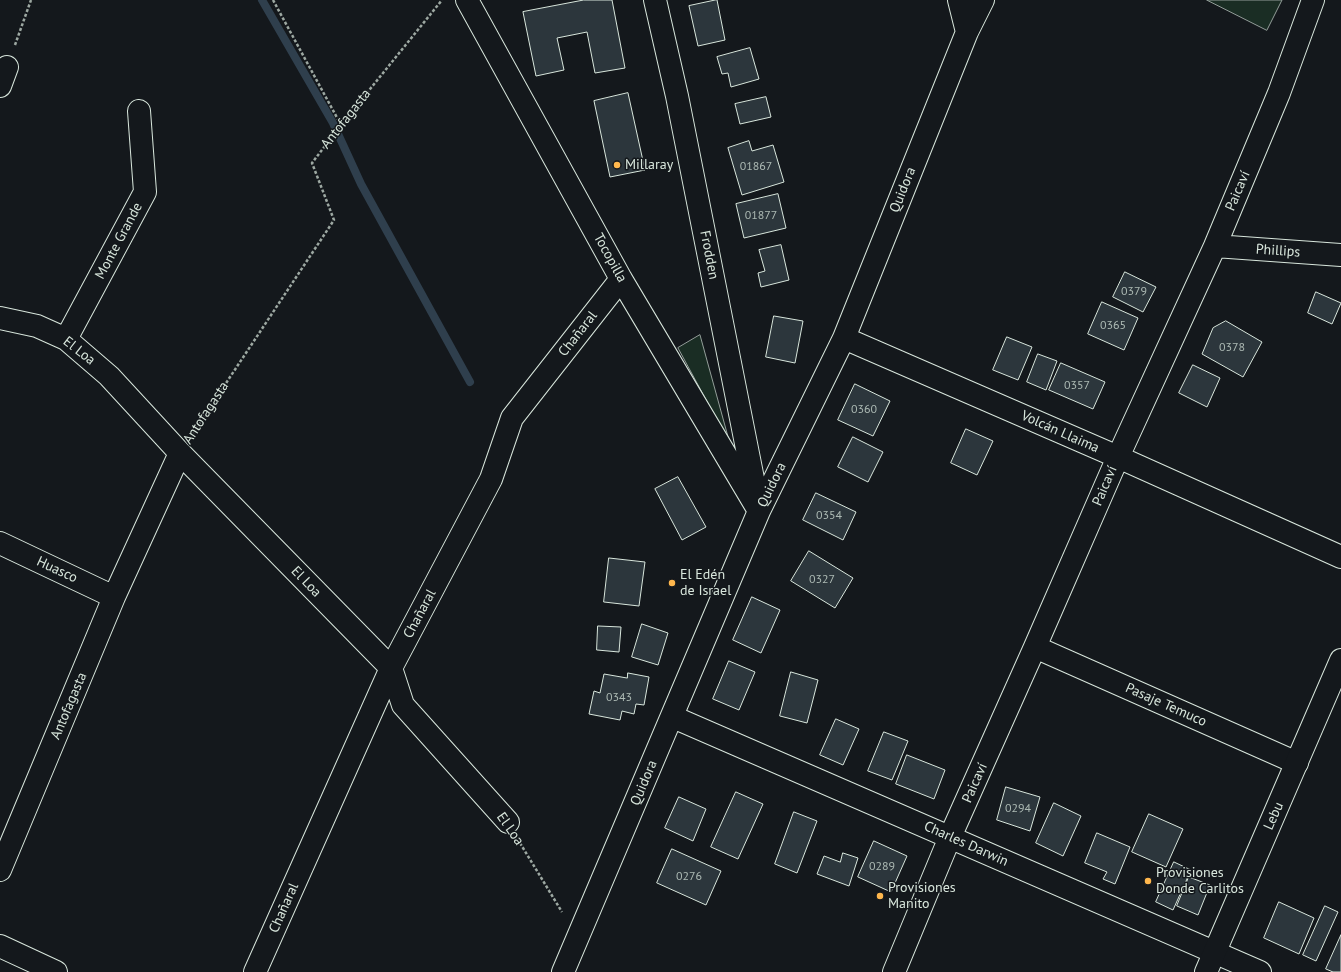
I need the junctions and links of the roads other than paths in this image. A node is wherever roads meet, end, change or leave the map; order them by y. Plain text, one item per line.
1 (467, 0) edge
2 (655, 0) edge
3 (959, 0) edge
4 (983, 0) edge
5 (1314, 0) edge
6 (967, 32) junction
7 (139, 111) dead end
8 (1215, 246) junction
9 (1341, 255) edge
10 (621, 279) junction
11 (0, 318) edge
12 (844, 338) junction
13 (66, 339) junction
14 (180, 453) junction
15 (1118, 457) junction
16 (759, 511) junction
17 (0, 544) edge
18 (1341, 557) edge
19 (114, 597) junction
20 (1035, 647) junction
21 (1341, 660) edge
22 (391, 668) junction
23 (672, 717) junction
24 (1297, 763) junction
25 (508, 822) road end
26 (950, 837) junction
27 (0, 870) edge
28 (0, 946) edge
29 (1210, 962) edge
30 (56, 972) edge
31 (255, 972) edge
32 (563, 972) edge
33 (894, 972) edge
34 (1260, 972) edge

1 - 10 street, Tocopilla
2 - 16 street, Frodden
3 - 6 street
4 - 6 street, Quidora
5 - 8 street, Paicaví
6 - 12 street, Quidora
7 - 13 street, Monte Grande
8 - 9 street, Phillips
8 - 15 street, Paicaví
10 - 16 street, Tocopilla
10 - 22 street, Chañaral
11 - 13 street, El Loa
12 - 15 street, Volcán Llaima
12 - 16 street, Quidora
13 - 14 street, El Loa
14 - 19 street, Antofagasta
14 - 22 street, El Loa
15 - 18 street, Volcán Llaima
15 - 20 street, Paicaví
16 - 23 street, Quidora
17 - 19 street, Huasco
19 - 27 street, Antofagasta
20 - 24 street, Pasaje Temuco
20 - 26 street, Paicaví
21 - 24 street, Lebu
22 - 25 street, El Loa
22 - 31 street, Chañaral
23 - 26 street, Charles Darwin
23 - 32 street, Quidora
24 - 29 street, Lebu
26 - 29 street, Charles Darwin
26 - 33 street, Paicaví
28 - 30 street
29 - 34 street, Charles Darwin

